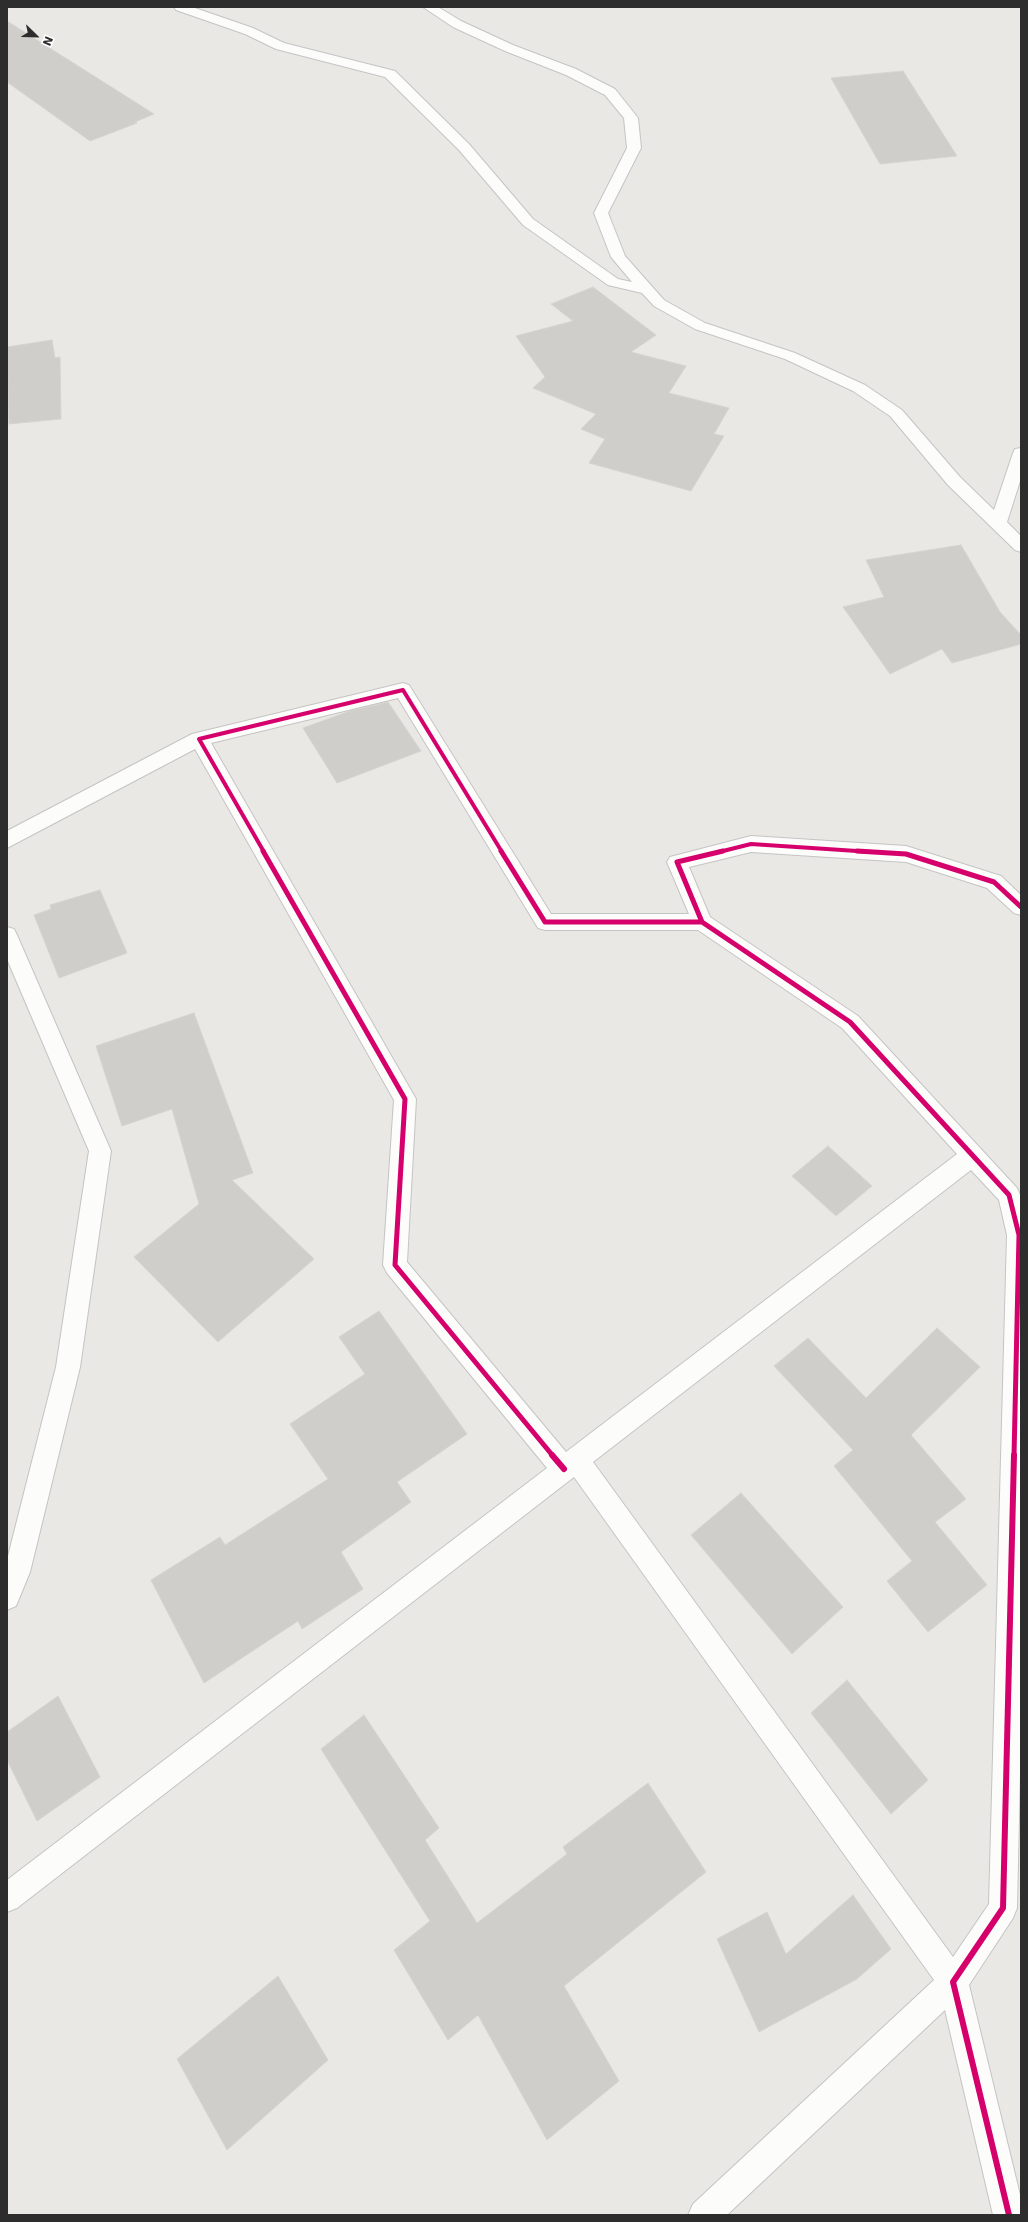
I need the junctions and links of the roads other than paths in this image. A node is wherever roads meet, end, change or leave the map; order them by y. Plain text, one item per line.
1 (180, 7) edge
2 (429, 7) edge
3 (646, 289) junction
4 (1021, 453) edge
5 (998, 523) junction
6 (1021, 546) edge
7 (199, 739) junction
8 (7, 840) edge
9 (1021, 906) edge
10 (702, 922) junction
11 (7, 935) edge
12 (972, 1156) junction
13 (1021, 1192) edge
14 (570, 1464) junction
15 (7, 1596) edge
16 (7, 1898) edge
17 (953, 1982) junction
18 (704, 2215) edge
19 (1009, 2215) edge

1 - 3 street
2 - 3 street
3 - 5 street
4 - 5 street
5 - 6 street
7 - 8 street
7 - 10 street
7 - 14 street
9 - 10 street
10 - 12 street
11 - 15 street
12 - 13 street
12 - 14 street
12 - 17 street
14 - 16 street
14 - 17 street
17 - 18 street
17 - 19 street

